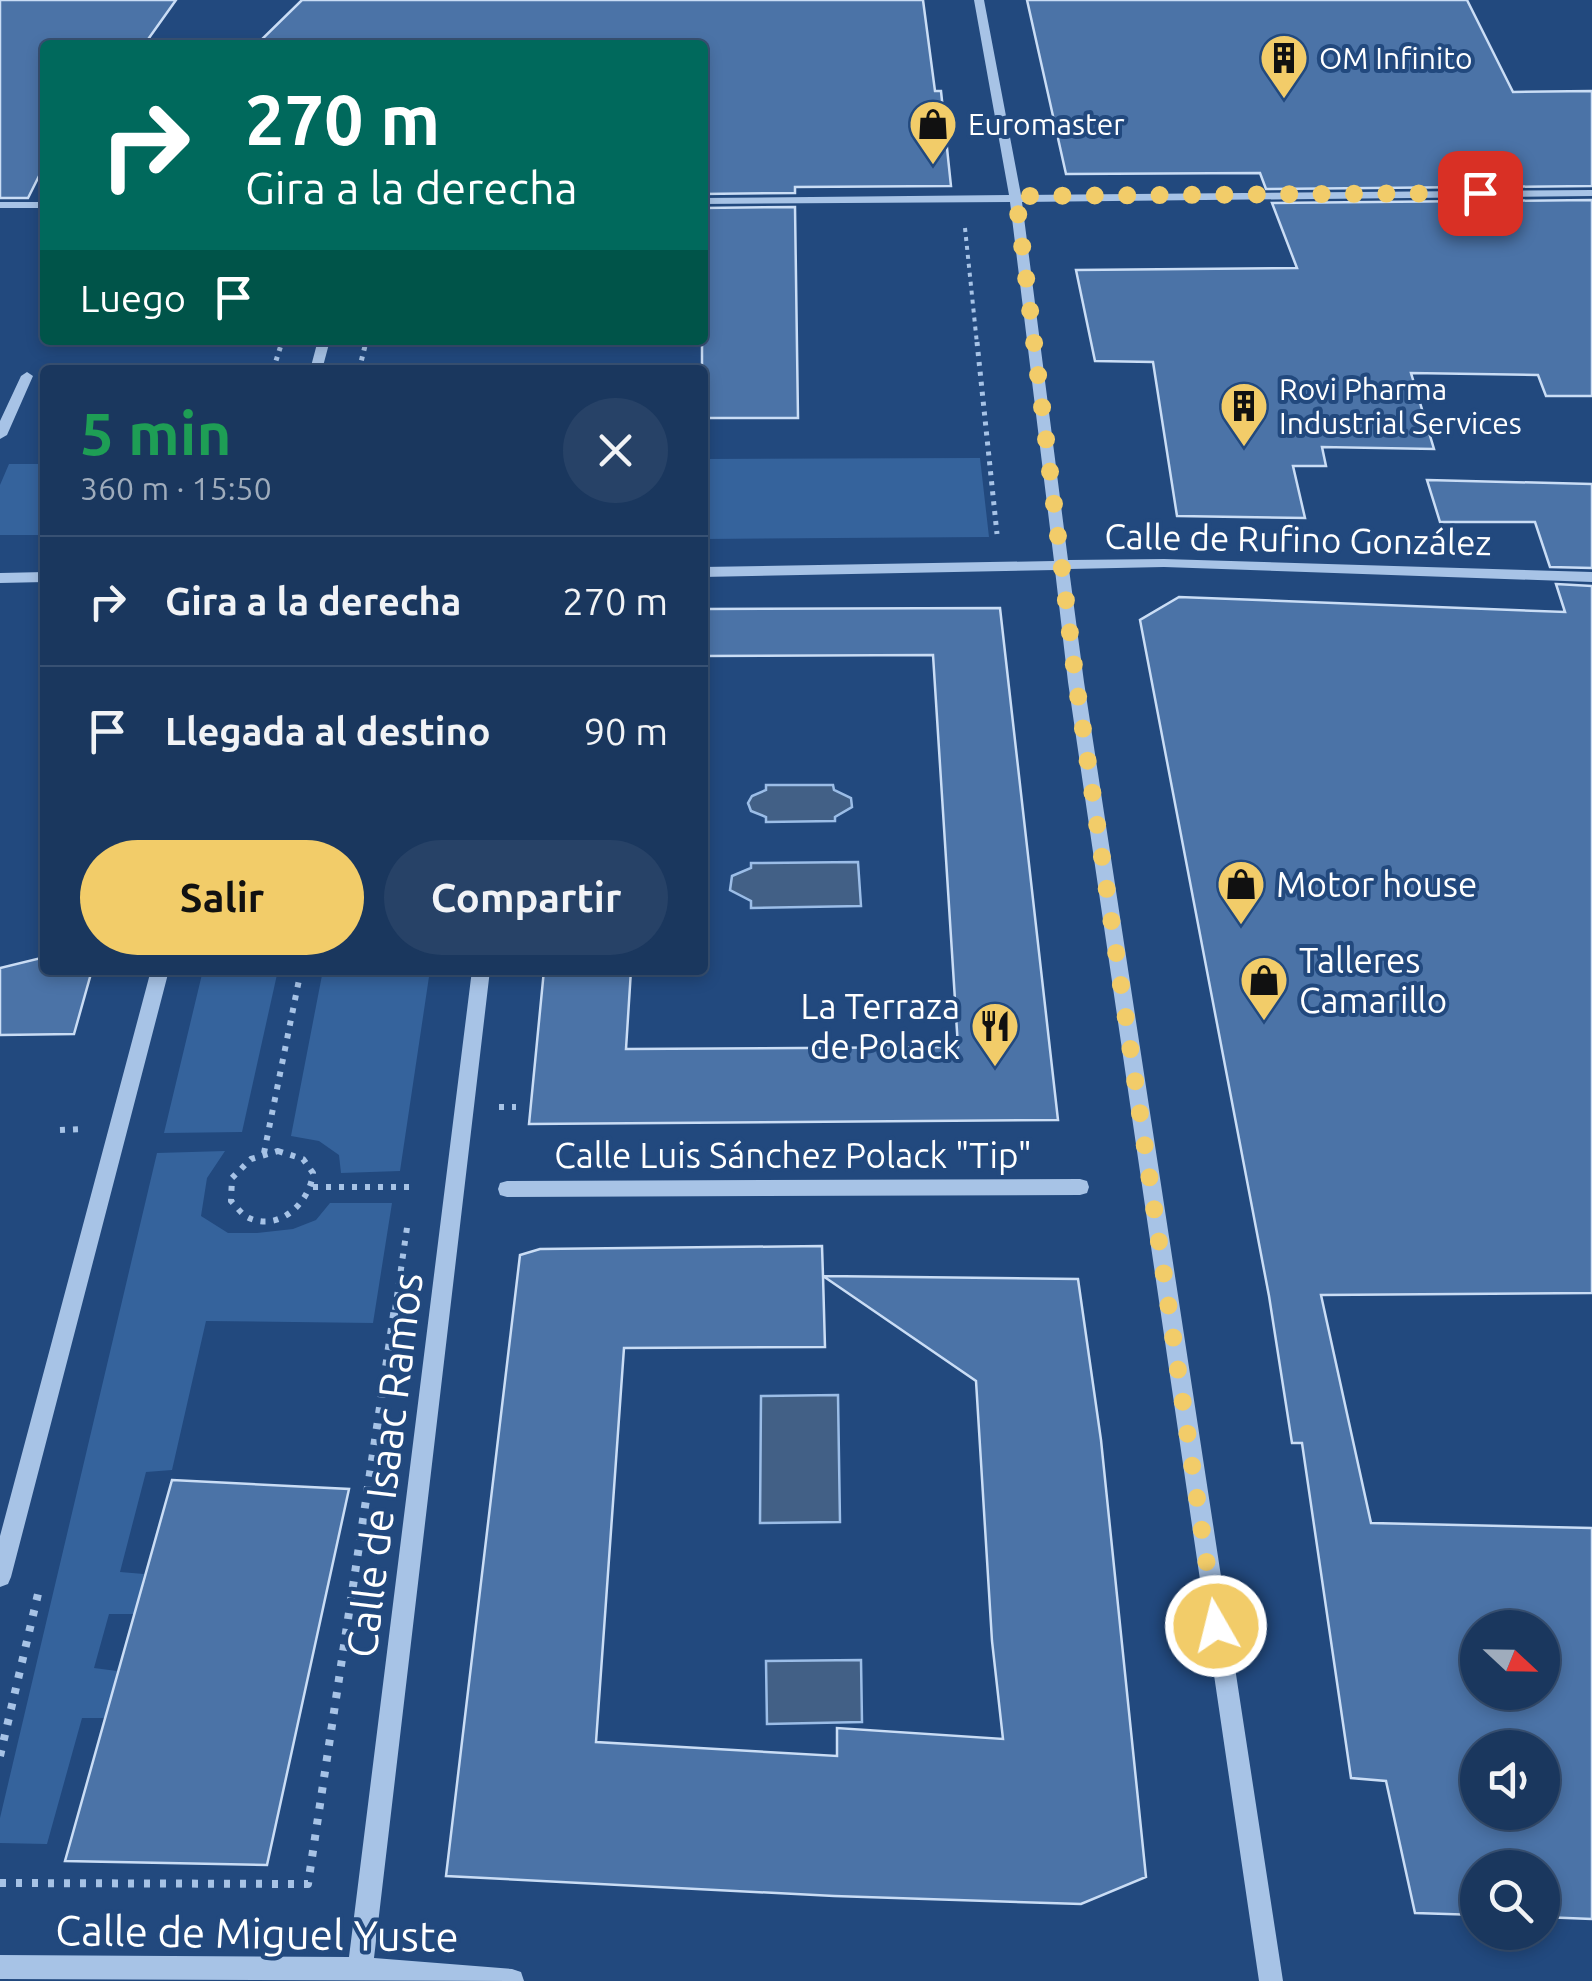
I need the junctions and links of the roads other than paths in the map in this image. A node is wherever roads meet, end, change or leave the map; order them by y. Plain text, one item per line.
1 (979, 0) edge
2 (1592, 192) edge
3 (1016, 196) junction
4 (708, 200) edge
5 (0, 205) edge
6 (40, 205) edge
7 (27, 376) dead end
8 (0, 435) edge
9 (1062, 565) junction
10 (708, 572) edge
11 (40, 577) edge
12 (1592, 577) edge
13 (0, 578) edge
14 (159, 975) edge
15 (480, 975) edge
16 (1080, 1187) dead end
17 (507, 1189) dead end
18 (0, 1576) edge
19 (0, 1967) edge
20 (360, 1969) junction
21 (512, 1981) edge
22 (1270, 1981) edge

1 - 3 street
2 - 3 street
3 - 4 street
3 - 9 street
5 - 6 street
7 - 8 street
9 - 10 street, Calle de Rufino González
9 - 12 street, Calle de Rufino González
9 - 22 street
11 - 13 street
14 - 18 street
15 - 20 street, Calle de Isaac Ramos
16 - 17 street, Calle Luis Sánchez Polack "Tip"
19 - 20 street, Calle de Miguel Yuste
20 - 21 street, Calle de Miguel Yuste

